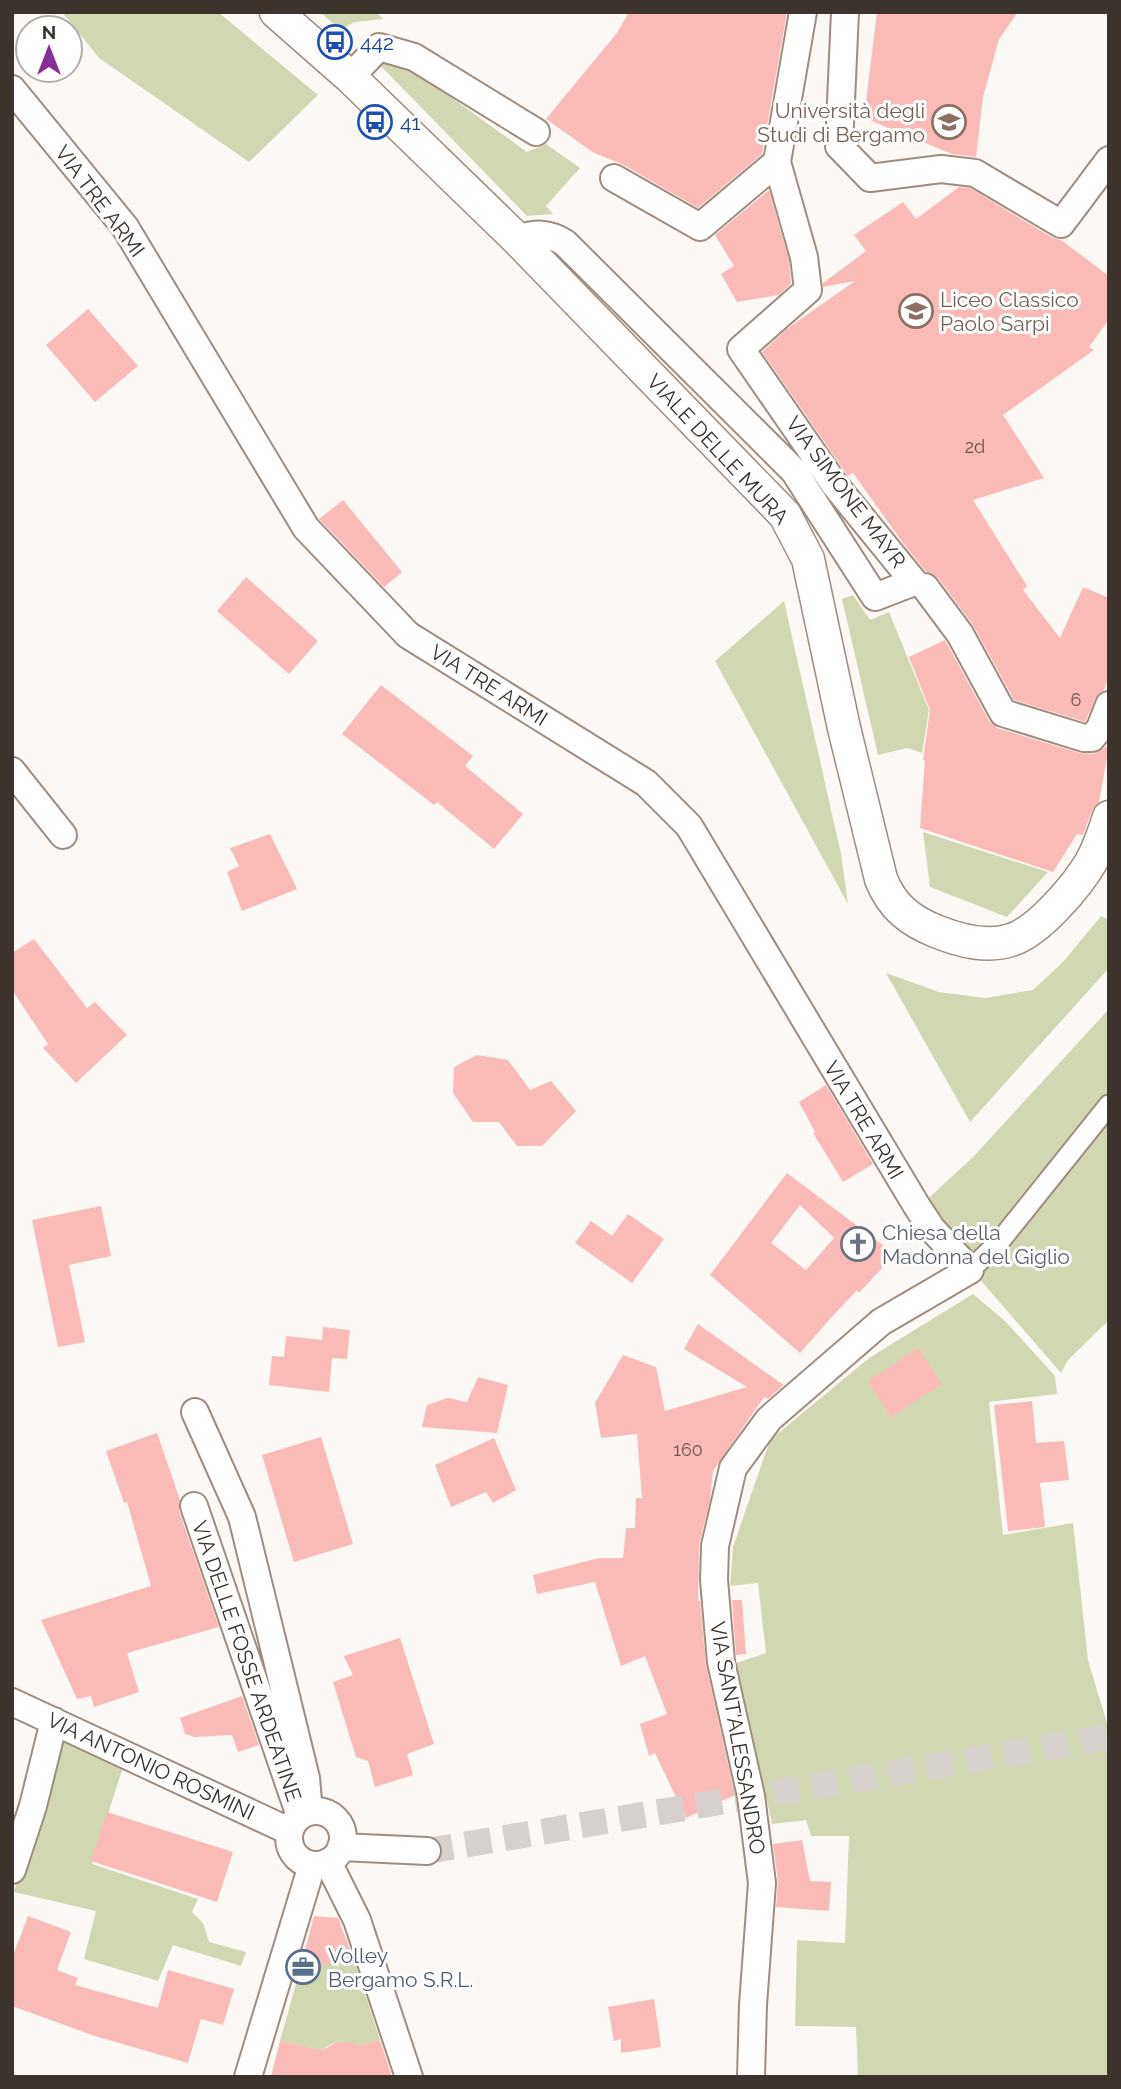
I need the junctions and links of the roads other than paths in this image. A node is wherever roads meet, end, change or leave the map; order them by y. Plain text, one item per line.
1 (276, 12) edge
2 (803, 12) edge
3 (845, 12) edge
4 (350, 77) junction
5 (12, 89) edge
6 (536, 132) dead end
7 (1109, 160) edge
8 (777, 162) junction
9 (614, 178) dead end
10 (517, 239) junction
11 (920, 585) junction
12 (1109, 705) edge
13 (12, 771) edge
14 (1109, 817) edge
15 (63, 835) dead end
16 (1109, 1105) edge
17 (970, 1270) junction
18 (195, 1412) dead end
19 (194, 1506) dead end
20 (12, 1702) edge
21 (54, 1721) junction
22 (299, 1819) junction
23 (427, 1851) tunnel mouth
24 (327, 1858) junction
25 (12, 1870) edge
26 (248, 2077) edge
27 (409, 2077) edge
28 (751, 2077) edge

1 - 4 street, VIALE DELLE MURA
2 - 8 street, VIA SIMONE MAYR
3 - 7 street
4 - 6 street
4 - 10 street, VIALE DELLE MURA
5 - 17 street, VIA TRE ARMI
8 - 9 street
8 - 11 street, VIA SIMONE MAYR
10 - 11 street, VIA SIMONE MAYR
10 - 14 street, VIALE DELLE MURA
11 - 12 street
13 - 15 street
16 - 17 street, VIA SANT'ALESSANDRO
17 - 28 street, VIA SANT'ALESSANDRO
18 - 22 street
19 - 22 street, VIA DELLE FOSSE ARDEATINE
20 - 21 street, VIA ANTONIO ROSMINI
21 - 22 street, VIA ANTONIO ROSMINI
21 - 25 street
22 - 24 street
22 - 24 street
23 - 24 street
24 - 26 street
24 - 27 street

